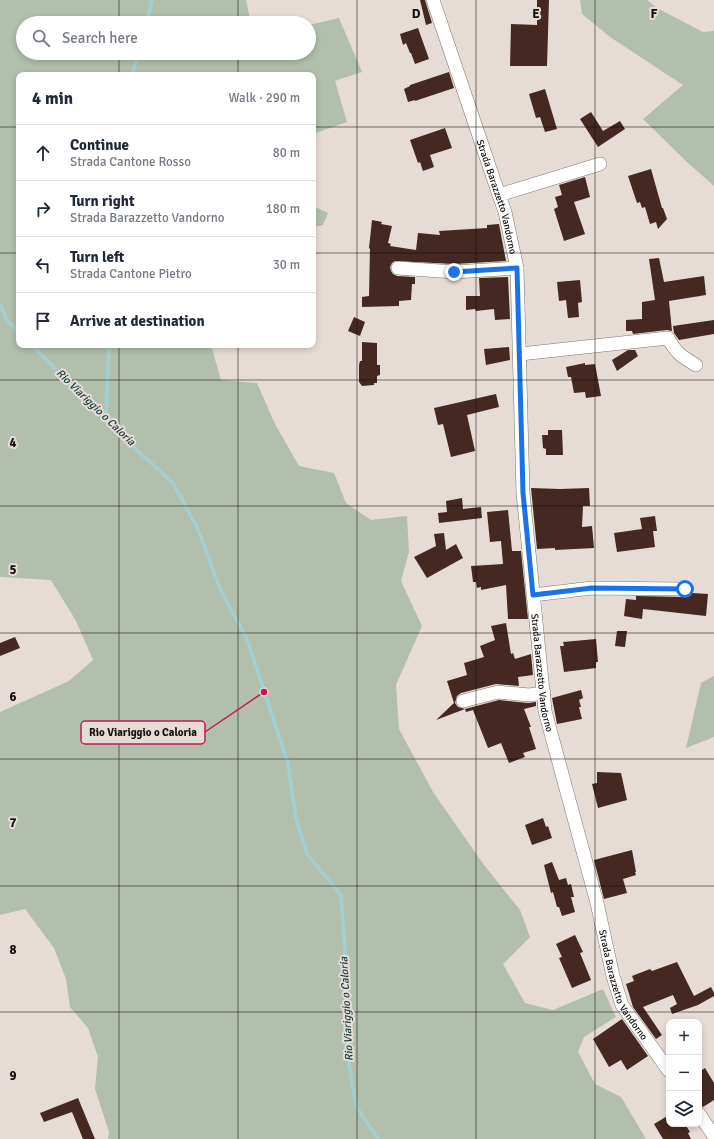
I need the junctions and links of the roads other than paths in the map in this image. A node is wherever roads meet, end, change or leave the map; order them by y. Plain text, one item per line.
1 (433, 0) edge
2 (600, 164) dead end
3 (499, 195) junction
4 (398, 268) dead end
5 (517, 268) junction
6 (520, 354) junction
7 (696, 365) dead end
8 (685, 589) dead end
9 (533, 595) junction
10 (544, 693) junction
11 (463, 701) dead end
12 (666, 1068) edge
13 (702, 1118) edge
14 (714, 1136) edge

1 - 3 street, Strada Barazzetto Vandorno
2 - 3 street
3 - 5 street, Strada Barazzetto Vandorno
4 - 5 street
5 - 6 street, Strada Barazzetto Vandorno
6 - 7 street
6 - 9 street, Strada Barazzetto Vandorno
8 - 9 street
9 - 10 street, Strada Barazzetto Vandorno
10 - 11 street
10 - 12 street, Strada Barazzetto Vandorno
13 - 14 street

